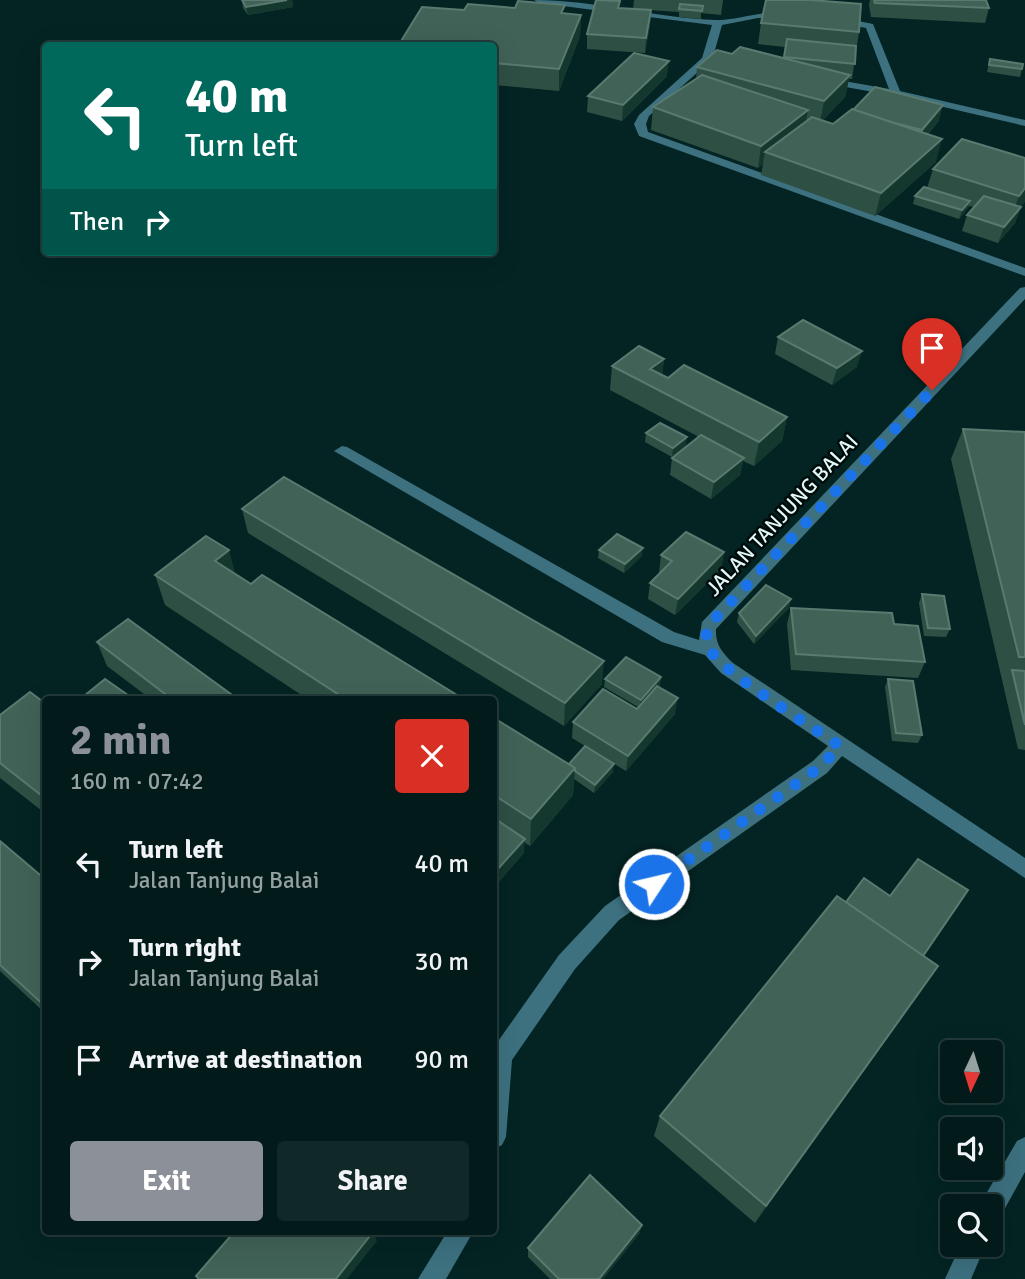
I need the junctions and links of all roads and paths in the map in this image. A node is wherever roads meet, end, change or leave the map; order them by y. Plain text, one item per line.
1 (539, 0) edge
2 (803, 16) edge
3 (827, 19) edge
4 (718, 23) junction
5 (707, 59) junction
6 (734, 64) edge
7 (818, 80) edge
8 (896, 93) junction
9 (1025, 123) edge
10 (1025, 272) edge
11 (1025, 291) edge
12 (342, 451) dead end
13 (710, 650) junction
14 (840, 746) junction
15 (1025, 869) edge
16 (497, 1102) edge
17 (1025, 1149) edge
18 (999, 1194) edge
19 (459, 1235) edge
20 (968, 1257) edge
21 (431, 1279) edge
22 (957, 1279) edge

1 - 4 street
2 - 4 street
3 - 8 street
4 - 5 street
5 - 6 street
5 - 10 street
7 - 8 street
8 - 9 street
11 - 13 street, JALAN TANJUNG BALAI
12 - 13 street
13 - 14 street
14 - 15 street
14 - 16 street
17 - 18 street
19 - 21 street
20 - 22 street

